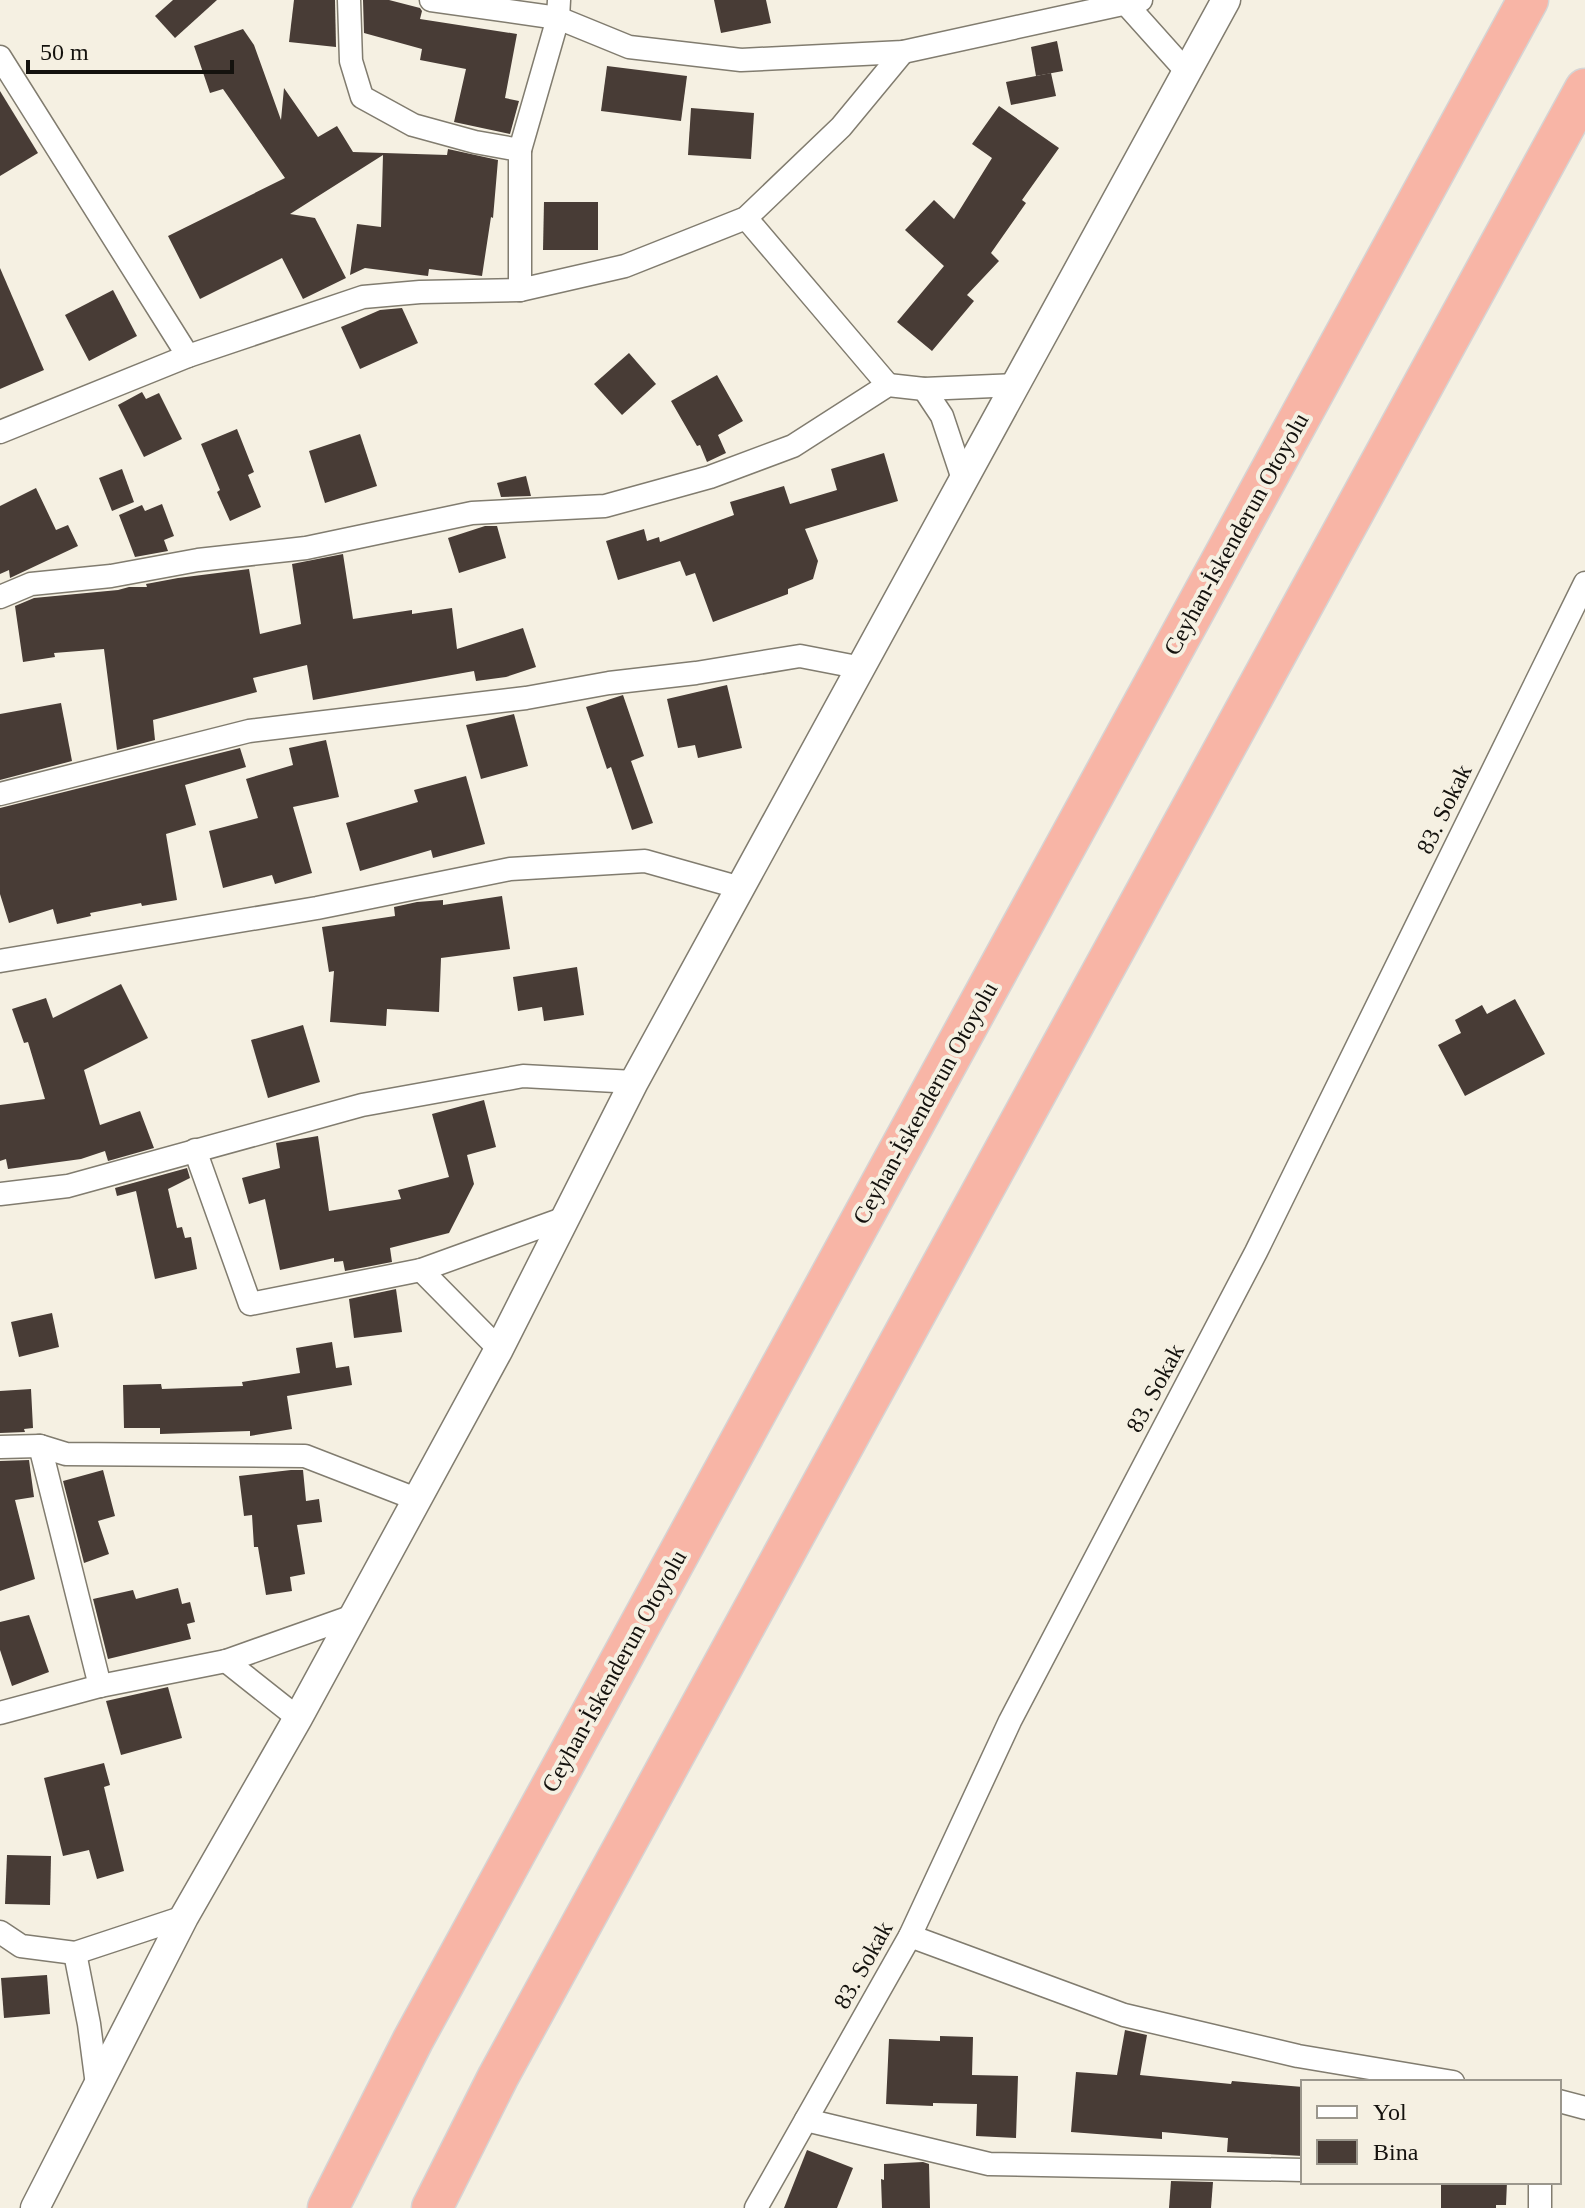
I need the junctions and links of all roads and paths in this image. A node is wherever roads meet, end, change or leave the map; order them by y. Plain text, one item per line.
1 (349, 0) edge
2 (431, 0) edge
3 (1226, 0) edge
4 (1528, 0) edge
5 (1131, 1) edge
6 (558, 9) edge
7 (903, 52) junction
8 (0, 57) edge
9 (1187, 72) junction
10 (1585, 89) edge
11 (520, 150) junction
12 (746, 218) junction
13 (520, 290) junction
14 (188, 356) junction
15 (888, 385) junction
16 (1017, 385) junction
17 (924, 389) junction
18 (0, 432) edge
19 (964, 482) junction
20 (1585, 583) edge
21 (0, 597) edge
22 (862, 668) junction
23 (0, 794) edge
24 (741, 888) junction
25 (2, 957) edge
26 (634, 1082) junction
27 (195, 1150) junction
28 (0, 1194) edge
29 (565, 1218) junction
30 (421, 1270) junction
31 (499, 1349) junction
32 (40, 1446) junction
33 (0, 1447) edge
34 (416, 1499) junction
35 (353, 1616) junction
36 (226, 1661) junction
37 (100, 1686) junction
38 (0, 1713) edge
39 (298, 1718) junction
40 (184, 1917) junction
41 (0, 1932) edge
42 (910, 1936) junction
43 (75, 1953) junction
44 (1441, 2080) edge
45 (97, 2085) junction
46 (1561, 2102) edge
47 (1585, 2108) edge
48 (806, 2120) junction
49 (1301, 2170) edge
50 (1540, 2184) edge
51 (35, 2208) edge
52 (328, 2208) edge
53 (432, 2208) edge
54 (756, 2208) edge
55 (1540, 2208) edge

1 - 11 street
2 - 6 street
3 - 9 street
4 - 52 highway, Ceyhan-İskenderun Otoyolu
5 - 7 street
5 - 9 street
6 - 7 street
6 - 11 street
7 - 12 street
8 - 14 street
9 - 16 street
10 - 53 highway
11 - 13 street
12 - 13 street
12 - 15 street
13 - 14 street
14 - 18 street
15 - 17 street
15 - 21 street
16 - 17 street
16 - 19 street
17 - 19 street
19 - 22 street
20 - 42 street, 83. Sokak
22 - 23 street
22 - 24 street
24 - 25 street
24 - 26 street
26 - 27 street
26 - 29 street
27 - 28 street
27 - 30 street
29 - 30 street
29 - 31 street
30 - 31 street
31 - 34 street
32 - 33 street
32 - 34 street
32 - 37 street
34 - 35 street
35 - 36 street
35 - 39 street
36 - 37 street
36 - 39 street
37 - 38 street
39 - 40 street
40 - 43 street
40 - 45 street
41 - 43 street
42 - 44 street
42 - 48 street, 83. Sokak
43 - 45 street
45 - 51 street
46 - 47 street
48 - 49 street
48 - 54 street, 83. Sokak
50 - 55 street

